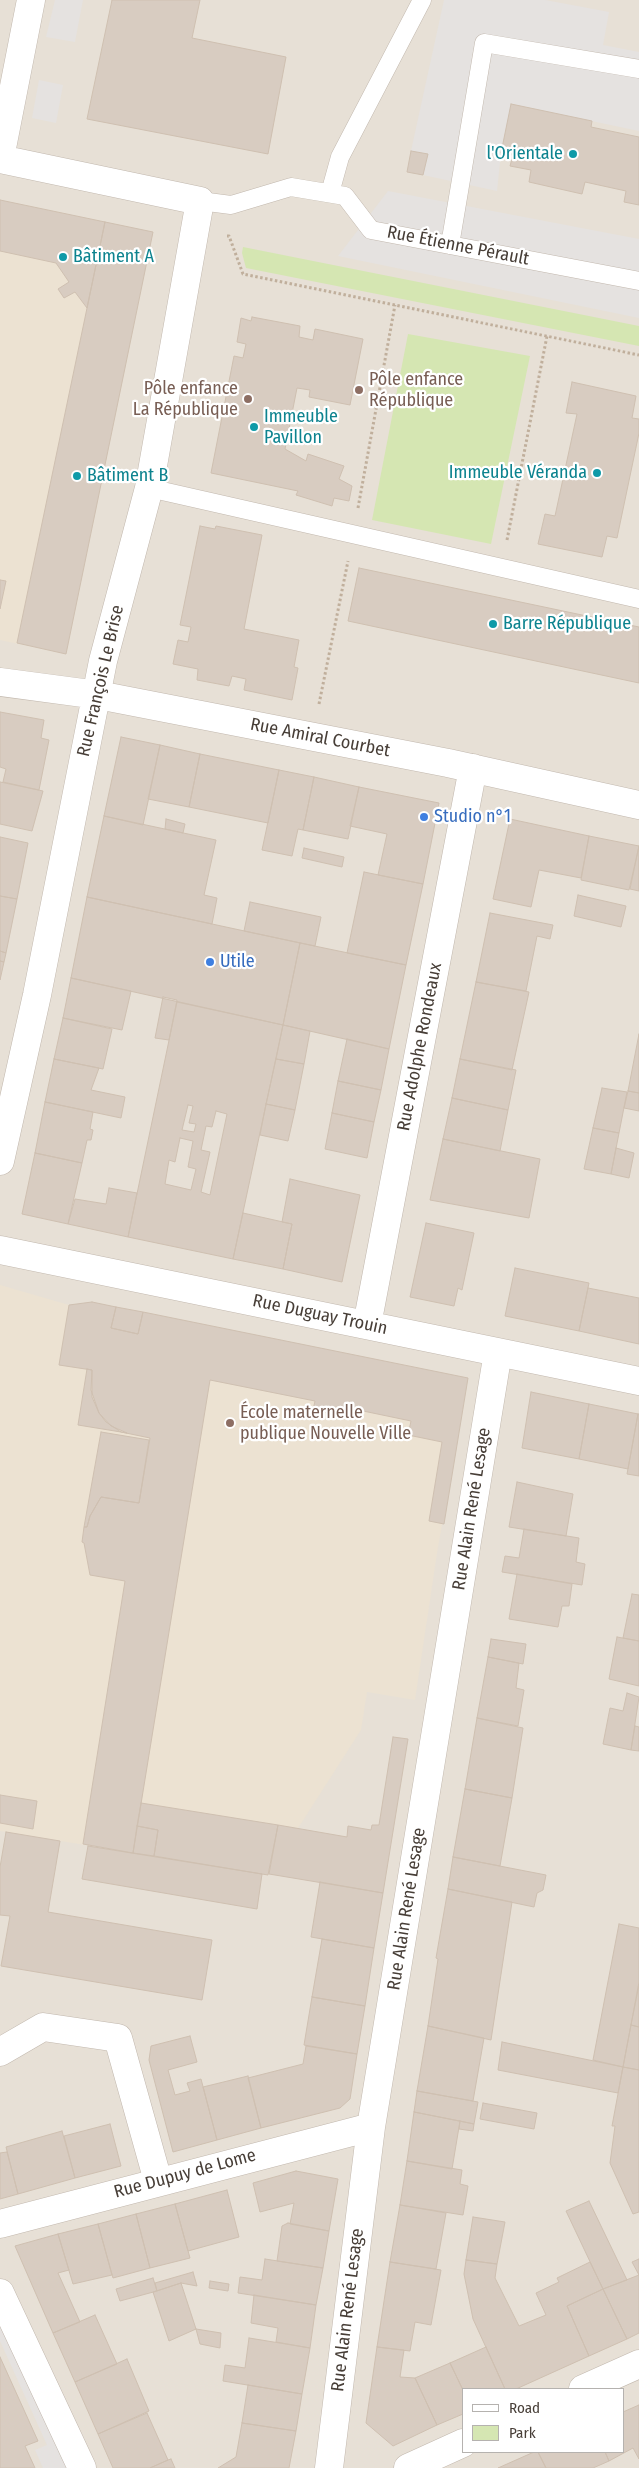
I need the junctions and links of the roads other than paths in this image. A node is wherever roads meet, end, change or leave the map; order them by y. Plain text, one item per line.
1 (31, 0) edge
2 (422, 0) edge
3 (639, 70) edge
4 (0, 158) edge
5 (330, 193) junction
6 (200, 201) junction
7 (450, 245) junction
8 (639, 280) edge
9 (149, 488) junction
10 (639, 599) edge
11 (0, 682) edge
12 (98, 695) junction
13 (473, 768) junction
14 (639, 805) edge
15 (0, 1161) edge
16 (0, 1250) edge
17 (368, 1325) junction
18 (498, 1352) junction
19 (639, 1381) edge
20 (0, 2052) edge
21 (371, 2127) junction
22 (158, 2181) junction
23 (0, 2224) edge
24 (0, 2292) edge
25 (639, 2364) edge
26 (585, 2388) edge
27 (462, 2443) edge
28 (82, 2468) edge
29 (329, 2468) edge
30 (408, 2468) edge

1 - 4 street
2 - 5 lane
3 - 7 lane
4 - 6 street, Rue Étienne Pérault
5 - 6 lane, Rue Étienne Pérault
5 - 7 lane, Rue Étienne Pérault
6 - 9 street, Rue François Le Brise
7 - 8 lane, Rue Étienne Pérault
9 - 10 lane
9 - 12 street, Rue François Le Brise
11 - 12 street, Rue Amiral Courbet
12 - 13 street, Rue Amiral Courbet
12 - 15 street, Rue François Le Brise
13 - 14 street, Rue Amiral Courbet
13 - 17 street, Rue Adolphe Rondeaux
16 - 17 street, Rue Duguay Trouin
17 - 18 street, Rue Duguay Trouin
18 - 19 street, Rue Duguay Trouin
18 - 21 street, Rue Alain René Lesage
20 - 22 street
21 - 22 street, Rue Dupuy de Lome
21 - 29 street, Rue Alain René Lesage
22 - 23 street, Rue Dupuy de Lome
24 - 28 street
25 - 26 street
27 - 30 street

